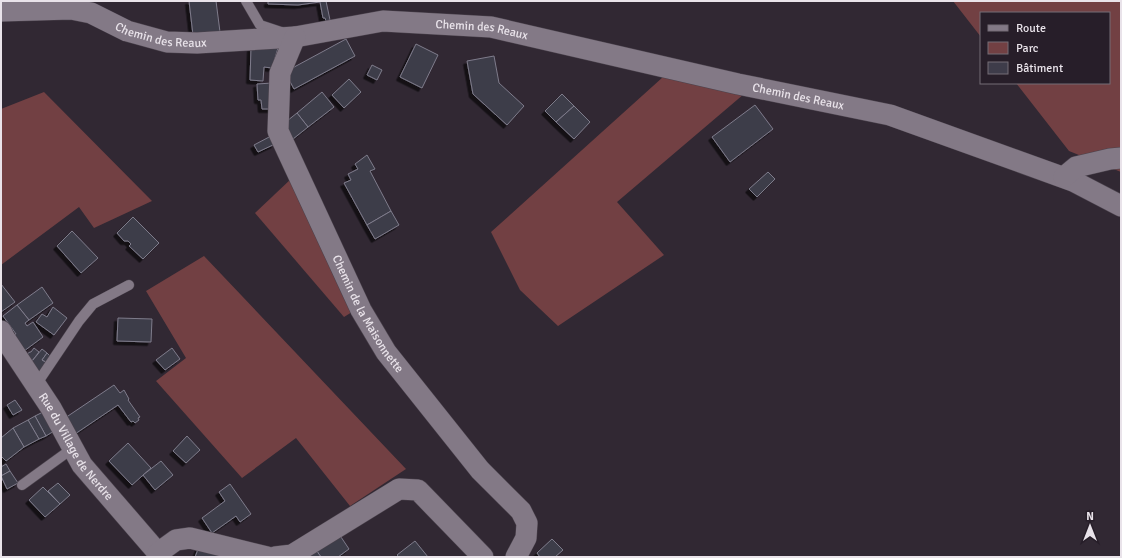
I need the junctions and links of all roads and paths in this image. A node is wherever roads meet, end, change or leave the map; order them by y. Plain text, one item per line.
1 (246, 1) edge
2 (1, 11) edge
3 (295, 37) junction
4 (1121, 158) edge
5 (1064, 177) junction
6 (1121, 206) edge
7 (129, 285) dead end
8 (1, 331) edge
9 (36, 385) junction
10 (73, 448) junction
11 (22, 485) dead end
12 (159, 555) edge
13 (267, 557) edge
14 (275, 557) edge
15 (483, 557) edge
16 (516, 557) edge

1 - 3 lane
2 - 3 street, Chemin des Reaux
3 - 5 street, Chemin des Reaux
3 - 16 street, Chemin de la Maisonnette
4 - 5 street
5 - 6 street, Chemin des Reaux
7 - 9 lane
8 - 9 street, Rue du Village de Nerdre
9 - 10 street, Rue du Village de Nerdre
10 - 11 lane
10 - 12 street, Rue du Village de Nerdre
12 - 13 street
14 - 15 street

